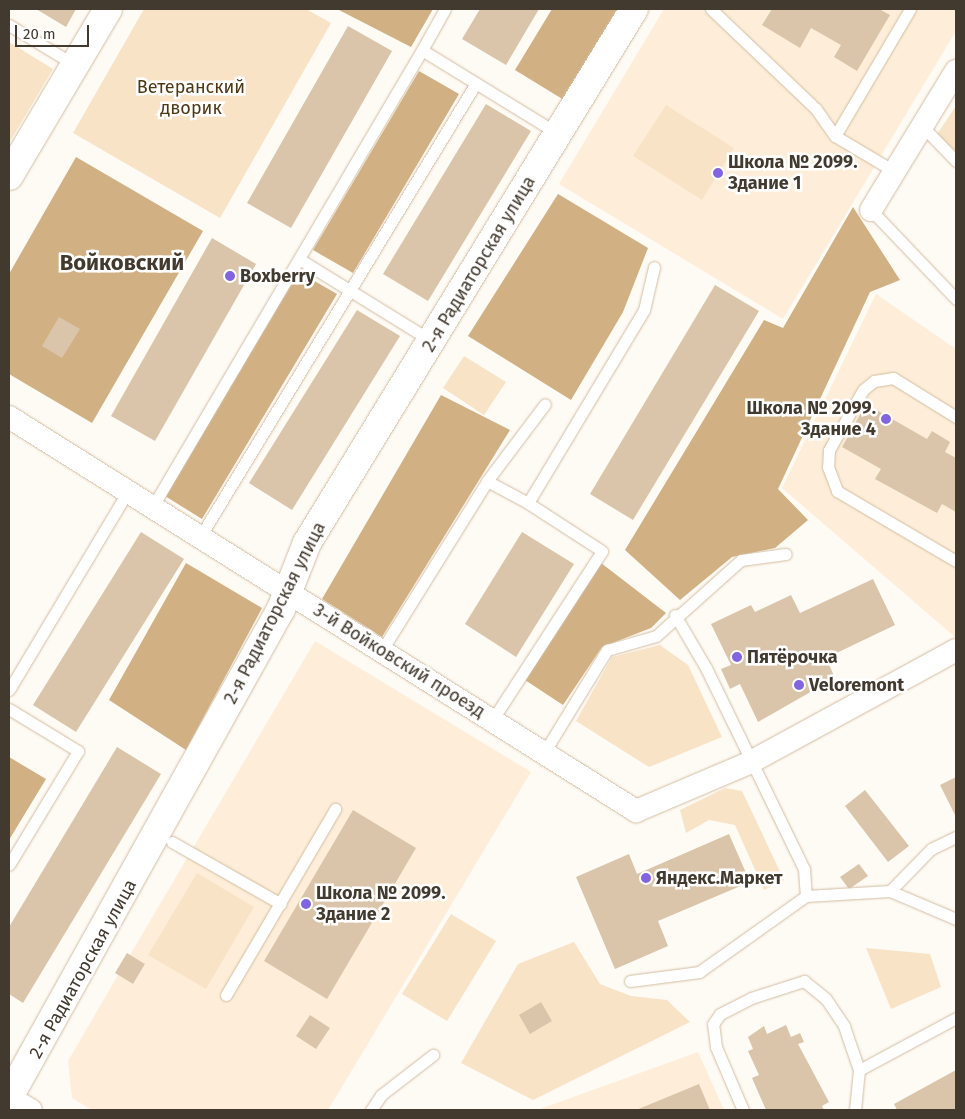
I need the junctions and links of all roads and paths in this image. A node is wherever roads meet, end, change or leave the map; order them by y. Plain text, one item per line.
1 (108, 9) edge
2 (445, 9) edge
3 (634, 9) edge
4 (711, 9) edge
5 (910, 9) edge
6 (9, 25) edge
7 (422, 50) junction
8 (75, 65) junction
9 (956, 71) edge
10 (476, 83) junction
11 (922, 126) junction
12 (559, 134) junction
13 (835, 136) junction
14 (956, 161) edge
15 (894, 172) junction
16 (9, 176) edge
17 (871, 210) joint
18 (299, 259) junction
19 (654, 267) dead end
20 (348, 290) junction
21 (956, 299) edge
22 (432, 341) junction
23 (545, 404) dead end
24 (9, 417) edge
25 (956, 417) edge
26 (487, 481) junction
27 (128, 491) junction
28 (528, 503) junction
29 (152, 506) junction
30 (200, 536) junction
31 (786, 554) dead end
32 (956, 561) edge
33 (289, 594) junction
34 (675, 615) junction
35 (382, 650) junction
36 (956, 650) edge
37 (9, 690) edge
38 (9, 709) edge
39 (493, 719) junction
40 (544, 751) junction
41 (750, 763) junction
42 (335, 810) dead end
43 (956, 837) edge
44 (172, 842) dead end
45 (9, 865) edge
46 (890, 891) junction
47 (806, 896) junction
48 (281, 904) junction
49 (956, 919) edge
50 (630, 981) dead end
51 (226, 995) dead end
52 (956, 1018) edge
53 (433, 1055) dead end
54 (859, 1070) junction
55 (16, 1102) edge
56 (371, 1110) edge
57 (743, 1110) edge
58 (855, 1110) edge

1 - 8 street
2 - 7 lane
3 - 12 street, 2-я Радиаторская улица
4 - 13 lane
5 - 13 lane
6 - 8 lane
7 - 10 lane
7 - 18 lane
8 - 16 street
9 - 11 street
10 - 12 lane
10 - 20 lane
11 - 14 lane
11 - 15 street
12 - 22 street, 2-я Радиаторская улица
13 - 15 lane
15 - 17 street
17 - 21 lane
18 - 20 lane
18 - 29 lane
19 - 28 lane
20 - 22 lane
20 - 30 lane
22 - 33 street, 2-я Радиаторская улица
23 - 26 lane
24 - 27 street, 3-й Войковский проезд
25 - 32 lane
26 - 28 lane
26 - 35 lane
27 - 29 street, 3-й Войковский проезд
27 - 37 lane
28 - 39 lane
29 - 30 street, 3-й Войковский проезд
30 - 33 street, 3-й Войковский проезд
31 - 34 lane
33 - 35 street, 3-й Войковский проезд
33 - 55 street, 2-я Радиаторская улица
34 - 40 lane
34 - 41 lane
35 - 39 street, 3-й Войковский проезд
36 - 41 street
38 - 45 lane
39 - 40 street, 3-й Войковский проезд
40 - 41 street, 3-й Войковский проезд
41 - 47 lane
42 - 48 lane
43 - 46 lane
44 - 48 lane
46 - 47 lane
46 - 49 lane
47 - 50 lane
48 - 51 lane
52 - 54 lane
53 - 56 lane
54 - 57 lane
54 - 58 lane

